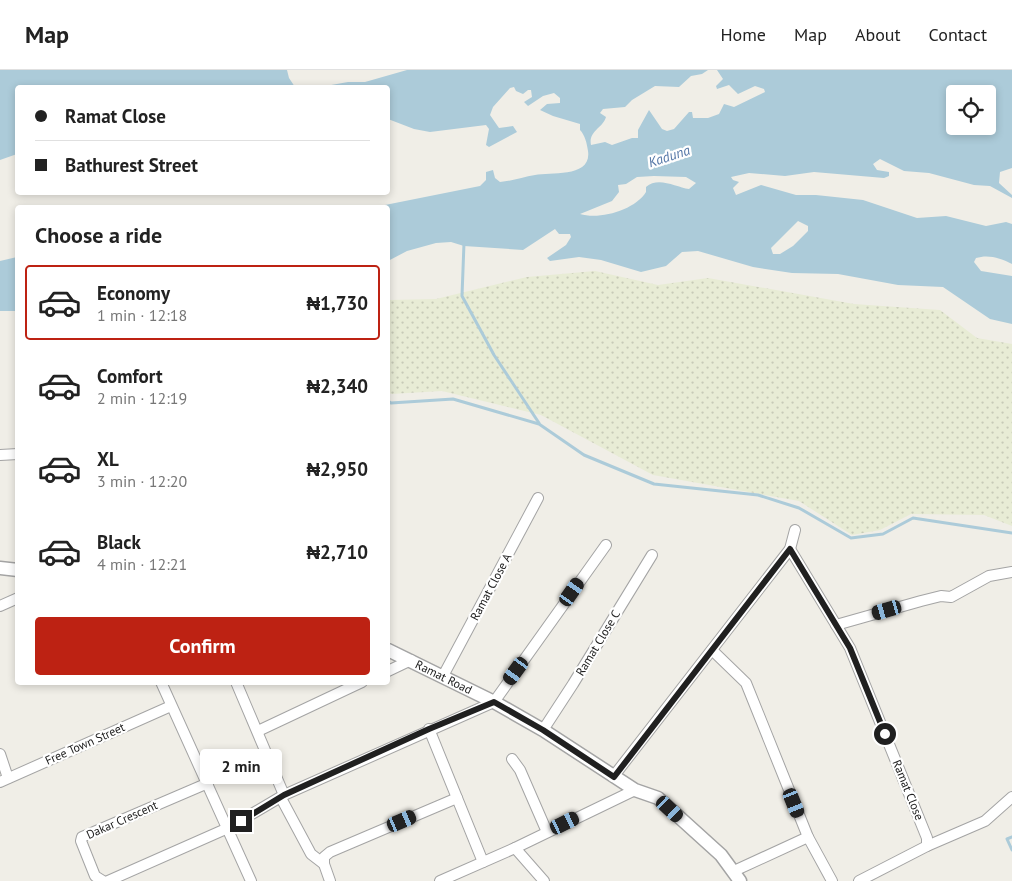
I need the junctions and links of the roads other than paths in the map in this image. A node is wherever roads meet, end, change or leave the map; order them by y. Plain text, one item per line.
1 (15, 454) edge
2 (0, 455) edge
3 (538, 498) dead end
4 (795, 530) dead end
5 (606, 545) dead end
6 (790, 549) junction
7 (652, 555) dead end
8 (0, 568) edge
9 (15, 570) edge
10 (1012, 572) edge
11 (15, 599) edge
12 (0, 606) edge
13 (836, 625) junction
14 (712, 650) junction
15 (390, 651) edge
16 (411, 660) junction
17 (390, 670) edge
18 (443, 676) junction
19 (162, 685) edge
20 (237, 685) edge
21 (356, 685) edge
22 (494, 702) junction
23 (171, 706) junction
24 (429, 729) junction
25 (543, 730) junction
26 (258, 731) junction
27 (0, 754) edge
28 (512, 759) dead end
29 (614, 777) junction
30 (4, 780) edge
31 (208, 783) junction
32 (635, 790) junction
33 (283, 796) junction
34 (1012, 797) edge
35 (457, 798) junction
36 (228, 828) junction
37 (548, 832) junction
38 (808, 837) junction
39 (927, 846) junction
40 (515, 848) junction
41 (483, 862) junction
42 (324, 864) junction
43 (737, 876) edge
44 (103, 881) edge
45 (108, 881) edge
46 (250, 881) edge
47 (330, 881) edge
48 (440, 881) edge
49 (544, 881) edge
50 (832, 881) edge
51 (859, 881) edge

1 - 2 street
3 - 18 street, Ramat Close A
4 - 6 street
5 - 22 street
6 - 13 street, Ramat Close
6 - 14 street
7 - 25 street, Ramat Close C
8 - 9 street
10 - 13 street
11 - 12 street
13 - 39 street, Ramat Close
14 - 29 street
14 - 38 street
15 - 16 street, Ramat Road
16 - 17 street
16 - 18 street, Ramat Road
18 - 22 street, Ramat Road
19 - 23 street
20 - 26 street
21 - 26 street
22 - 24 street
22 - 25 street, Ramat Road
23 - 30 street, Free Town Street
23 - 31 street
24 - 33 street
24 - 35 street
25 - 29 street, Ramat Road
26 - 33 street
27 - 30 street
28 - 37 street
29 - 32 street, Ramat Road
31 - 36 street
31 - 44 street, Dakar Crescent
32 - 37 street
32 - 43 street, Ramat Road
33 - 36 street
33 - 42 street
34 - 39 street
35 - 41 street
35 - 42 street
36 - 45 street
36 - 46 street
37 - 40 street
38 - 43 street
38 - 50 street
39 - 51 street
40 - 41 street
40 - 49 street
41 - 48 street
42 - 47 street

